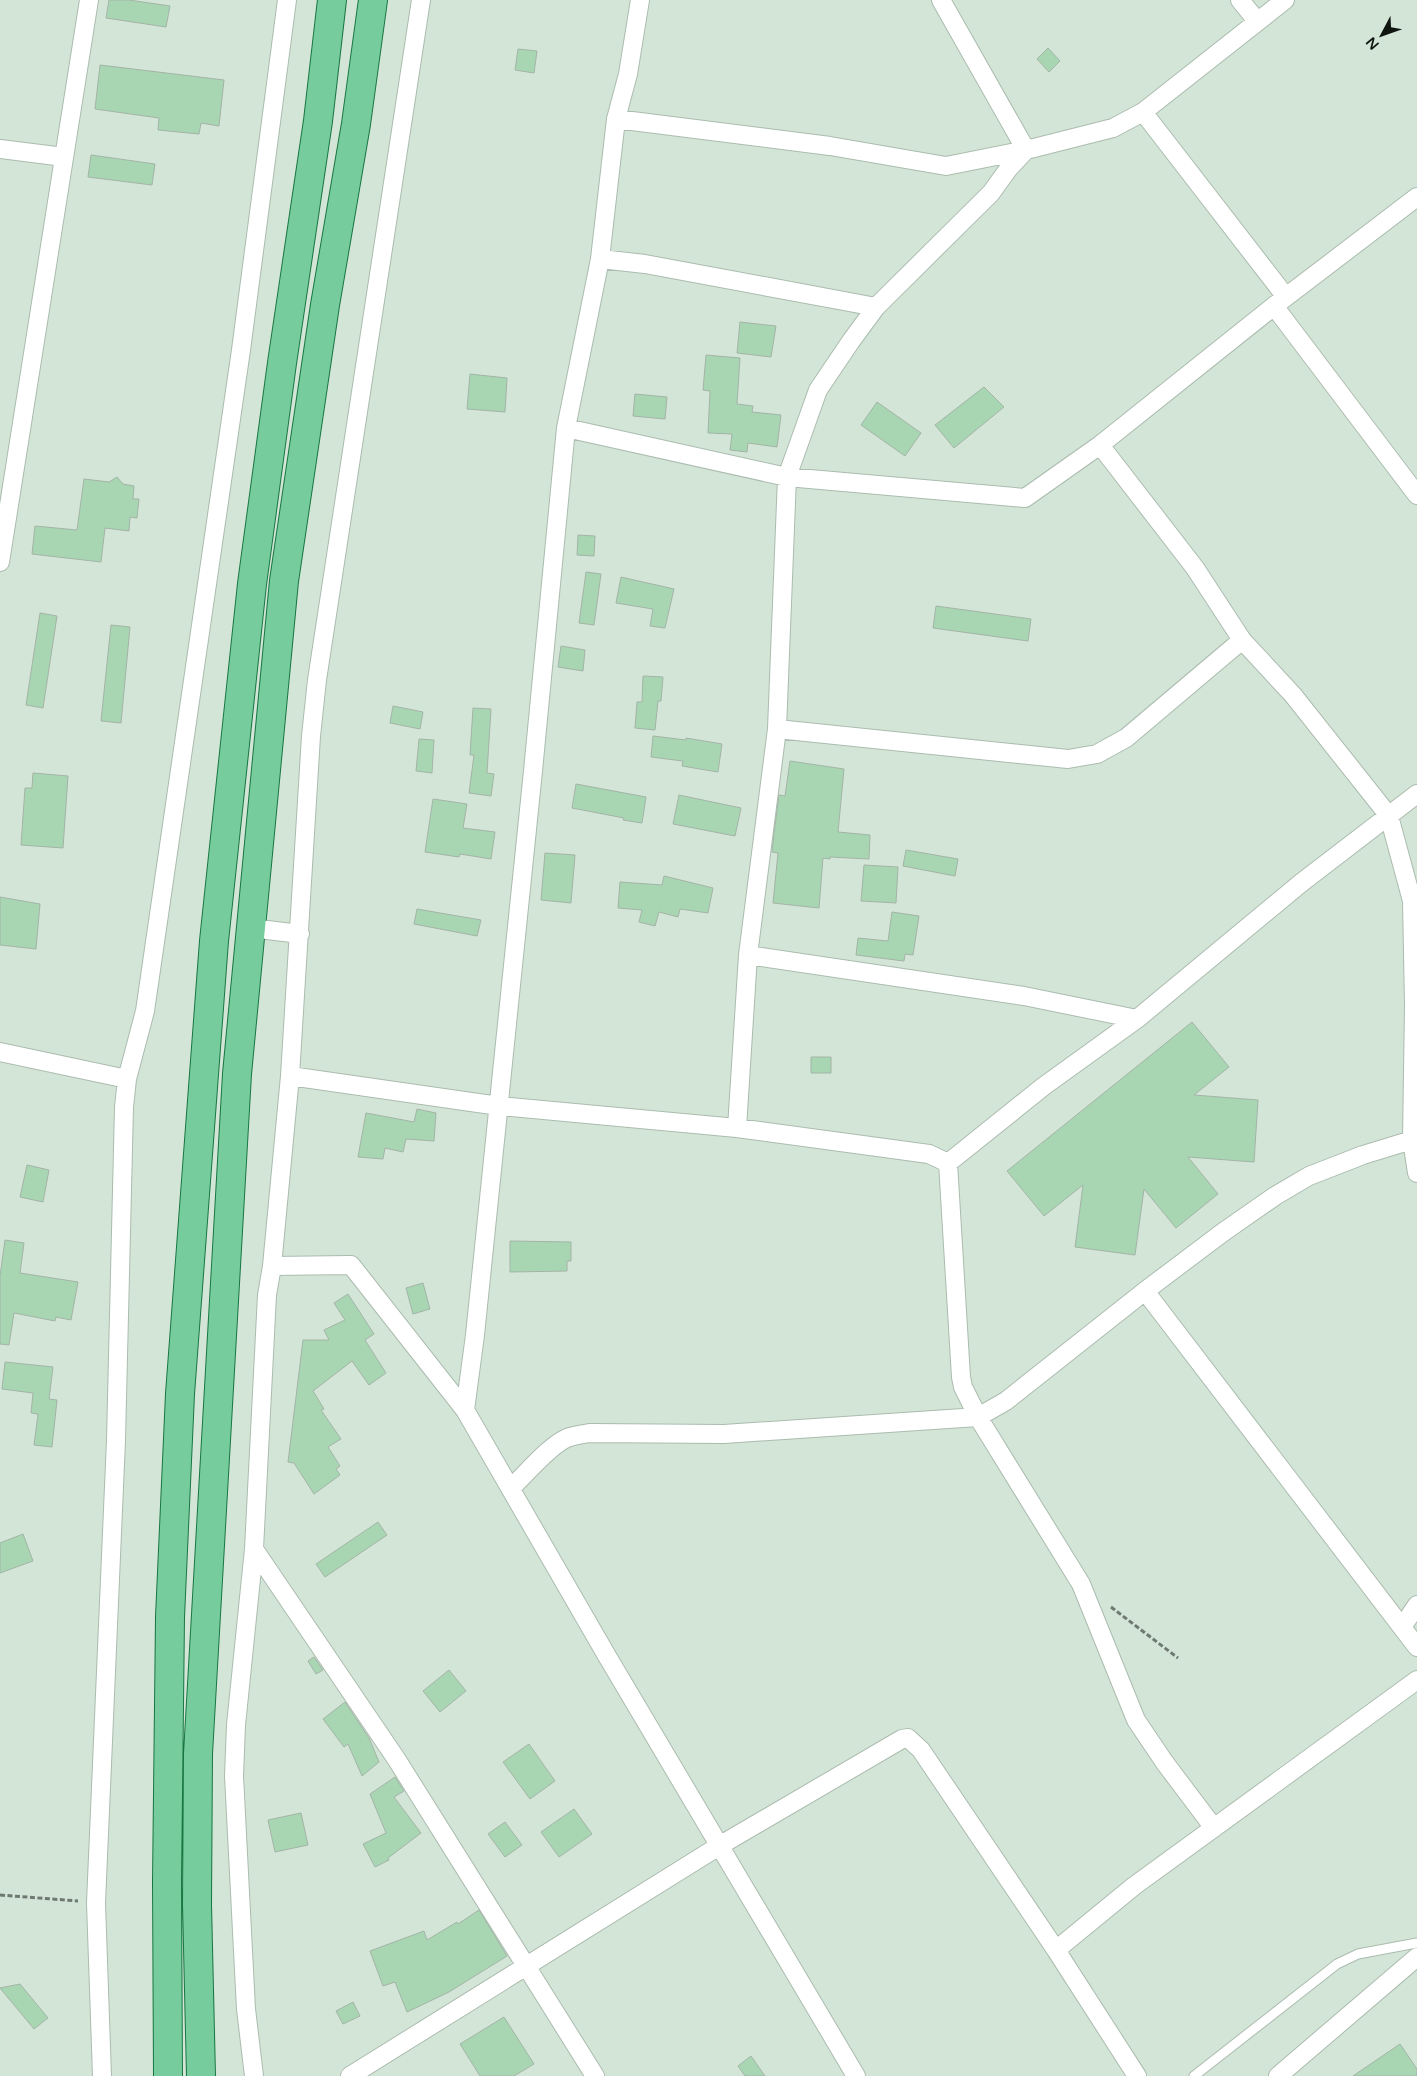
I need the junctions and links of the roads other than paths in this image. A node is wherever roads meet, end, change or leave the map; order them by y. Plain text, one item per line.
1 (89, 0) edge
2 (287, 0) edge
3 (332, 0) edge
4 (373, 0) edge
5 (421, 0) edge
6 (640, 0) edge
7 (941, 0) edge
8 (1240, 0) edge
9 (1285, 0) edge
10 (1257, 21) junction
11 (1143, 112) junction
12 (616, 120) junction
13 (0, 148) edge
14 (1026, 150) junction
15 (64, 157) junction
16 (1417, 197) edge
17 (600, 259) junction
18 (1280, 301) junction
19 (876, 307) junction
20 (566, 428) junction
21 (1100, 445) junction
22 (788, 477) junction
23 (1417, 495) edge
24 (0, 560) edge
25 (1242, 640) junction
26 (777, 729) junction
27 (1417, 794) edge
28 (1389, 816) junction
29 (251, 928) junction
30 (300, 934) junction
31 (748, 955) junction
32 (1137, 1019) junction
33 (0, 1052) edge
34 (290, 1076) junction
35 (127, 1078) junction
36 (499, 1106) junction
37 (737, 1128) junction
38 (1412, 1140) junction
39 (948, 1163) junction
40 (1417, 1173) edge
41 (272, 1266) junction
42 (1145, 1290) junction
43 (465, 1410) junction
44 (978, 1417) junction
45 (511, 1488) junction
46 (254, 1549) junction
47 (1417, 1605) edge
48 (1402, 1627) junction
49 (1417, 1647) edge
50 (1417, 1680) edge
51 (1214, 1828) junction
52 (719, 1846) junction
53 (1417, 1943) edge
54 (1056, 1950) junction
55 (1417, 1957) edge
56 (526, 1965) junction
57 (102, 2076) edge
58 (168, 2076) edge
59 (201, 2076) edge
60 (254, 2076) edge
61 (350, 2076) edge
62 (595, 2076) edge
63 (856, 2076) edge
64 (1137, 2076) edge
65 (1194, 2076) edge
66 (1278, 2076) edge

1 - 15 street
2 - 35 street
3 - 58 main road
4 - 29 main road
5 - 30 street
6 - 12 street
7 - 14 street
8 - 10 street
9 - 10 street
10 - 11 street
11 - 14 street
11 - 18 street
12 - 14 street
12 - 17 street
13 - 15 street
14 - 19 street
15 - 24 street
16 - 18 street
17 - 19 street
17 - 20 street
18 - 21 street
18 - 23 street
19 - 22 street
20 - 22 street
20 - 36 street
21 - 22 street
21 - 25 street
22 - 26 street
25 - 26 street
25 - 28 street
26 - 31 street
27 - 28 street
28 - 32 street
28 - 38 street
29 - 30 street
29 - 59 main road
30 - 34 street
31 - 32 street
31 - 37 street
32 - 39 street
33 - 35 street
34 - 36 street
34 - 41 street
35 - 57 street
36 - 37 street
36 - 43 street
37 - 39 street
38 - 40 street
38 - 42 street
39 - 44 street
41 - 43 street
41 - 46 street
42 - 44 street
42 - 48 street
43 - 45 street
44 - 45 street
44 - 51 street
45 - 52 street
46 - 56 street
46 - 60 street
47 - 48 street
48 - 49 street
50 - 51 street
51 - 54 street
52 - 54 street
52 - 56 street
52 - 63 street
53 - 65 lane
54 - 64 street
55 - 66 street
56 - 61 street
56 - 62 street

